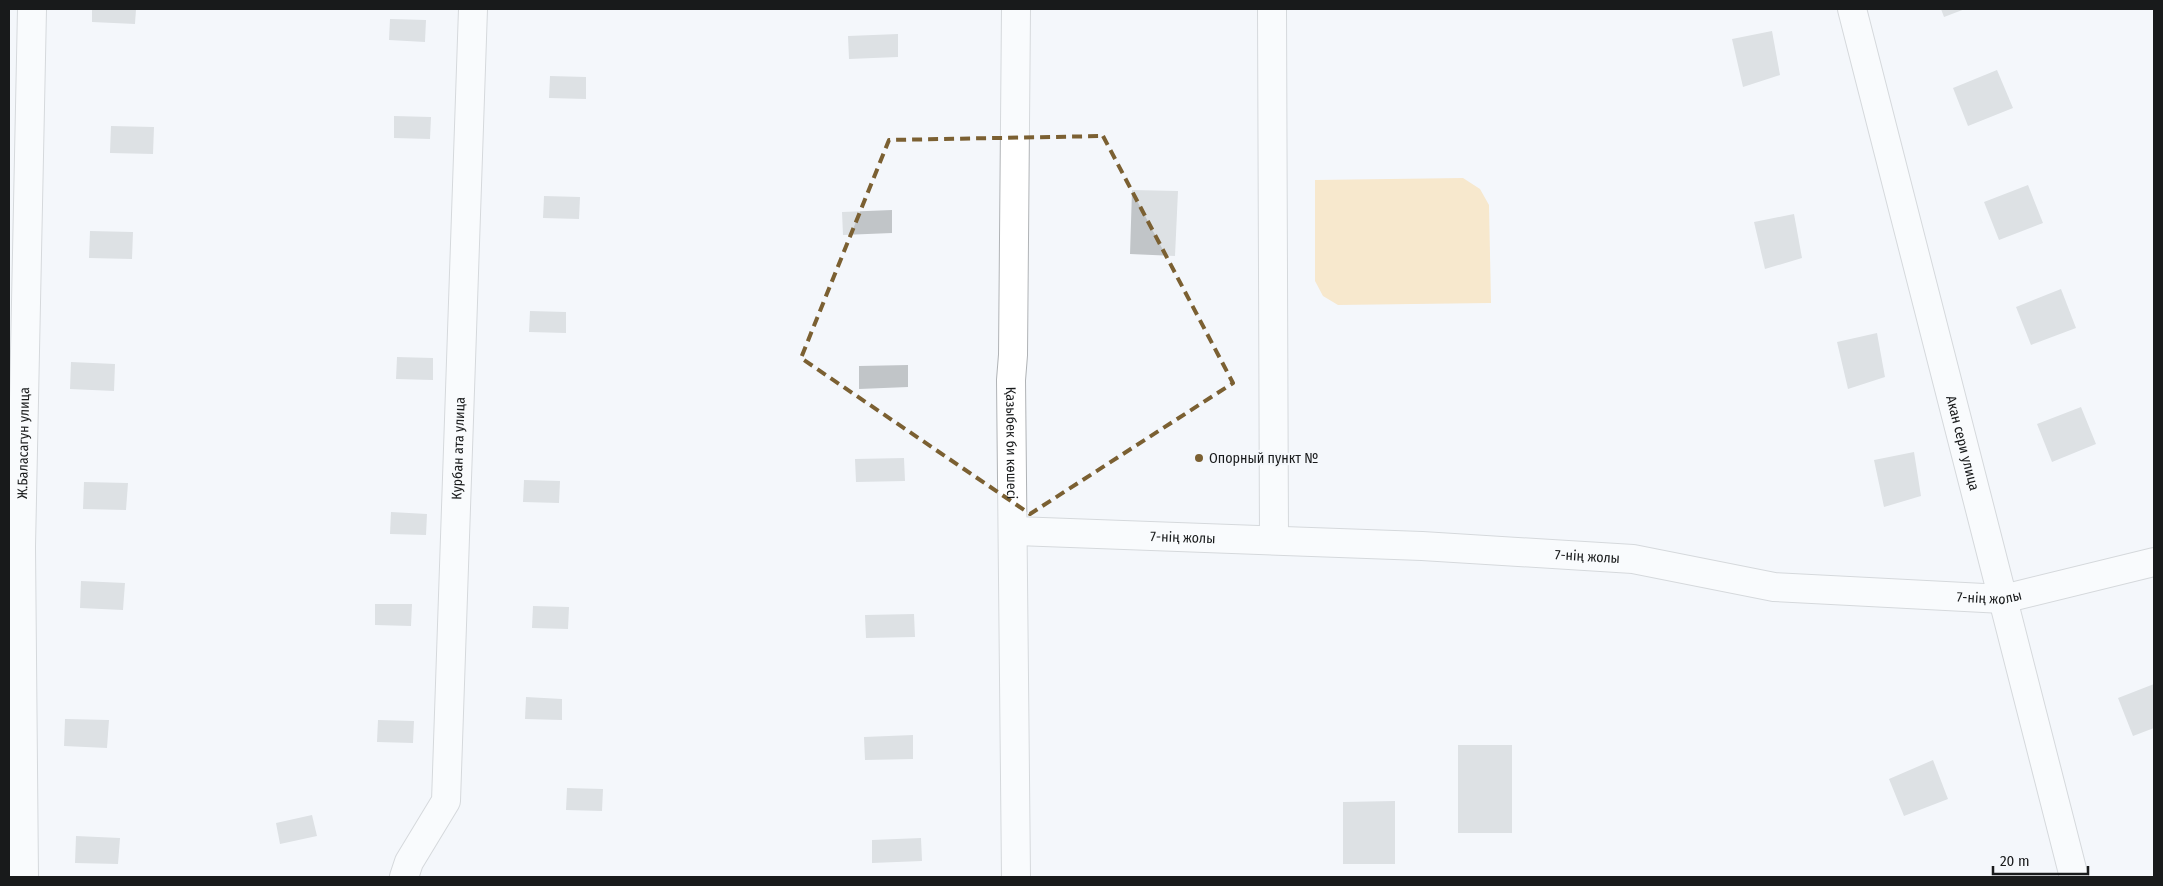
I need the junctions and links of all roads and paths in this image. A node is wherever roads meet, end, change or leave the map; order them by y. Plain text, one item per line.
1 (32, 9) edge
2 (473, 9) edge
3 (1016, 9) edge
4 (1272, 9) edge
5 (1852, 9) edge
6 (1013, 531) junction
7 (1274, 540) junction
8 (2154, 562) edge
9 (2003, 599) junction
10 (24, 877) edge
11 (404, 877) edge
12 (1016, 877) edge
13 (2074, 877) edge

1 - 10 street, Ж.Баласагун улица
2 - 11 street, Курбан ата улица
3 - 6 street, Қазыбек би көшесі
4 - 7 street
5 - 9 street, Акан сери улица
6 - 7 street, 7-нің жолы
6 - 12 street, Қазыбек би көшесі
7 - 9 street, 7-нің жолы
8 - 9 street, 7-нің жолы
9 - 13 street, Акан сери улица

